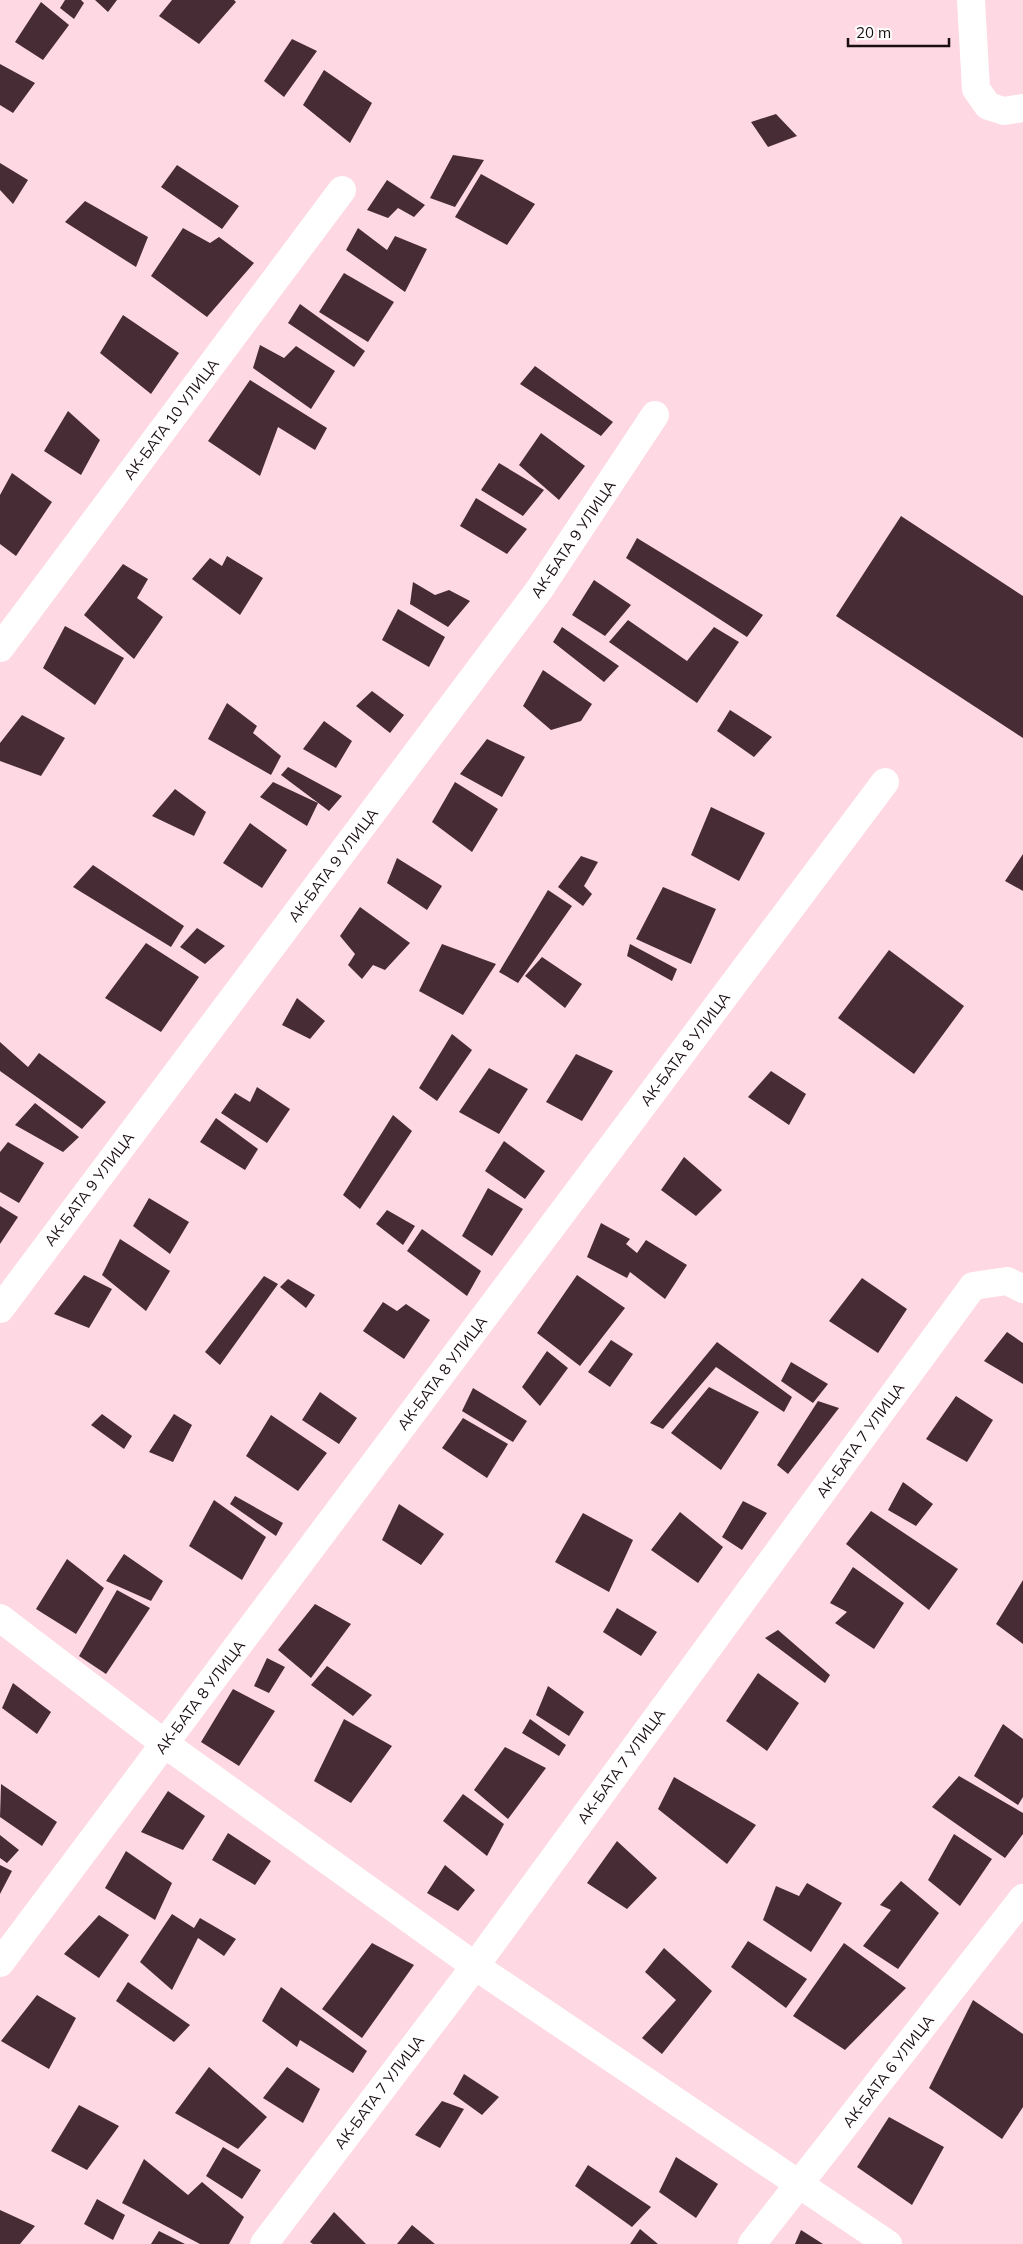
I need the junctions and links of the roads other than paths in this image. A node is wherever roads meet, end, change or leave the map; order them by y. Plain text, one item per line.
1 (971, 0) edge
2 (1023, 108) edge
3 (342, 190) dead end
4 (655, 416) dead end
5 (0, 648) edge
6 (884, 782) dead end
7 (1023, 1289) edge
8 (0, 1308) edge
9 (0, 1618) edge
10 (165, 1744) junction
11 (1023, 1898) edge
12 (0, 1963) edge
13 (474, 1966) junction
14 (800, 2184) junction
15 (264, 2244) edge
16 (752, 2244) edge
17 (888, 2244) edge

1 - 2 street
3 - 5 street, АК-БАТА 10 УЛИЦА
4 - 8 street, АК-БАТА 9 УЛИЦА
6 - 10 street, АК-БАТА 8 УЛИЦА
7 - 13 street, АК-БАТА 7 УЛИЦА
9 - 10 street
10 - 12 street, АК-БАТА 8 УЛИЦА
10 - 13 street
11 - 14 street, АК-БАТА 6 УЛИЦА
13 - 14 street
13 - 15 street, АК-БАТА 7 УЛИЦА
14 - 16 street, АК-БАТА 6 УЛИЦА
14 - 17 street

